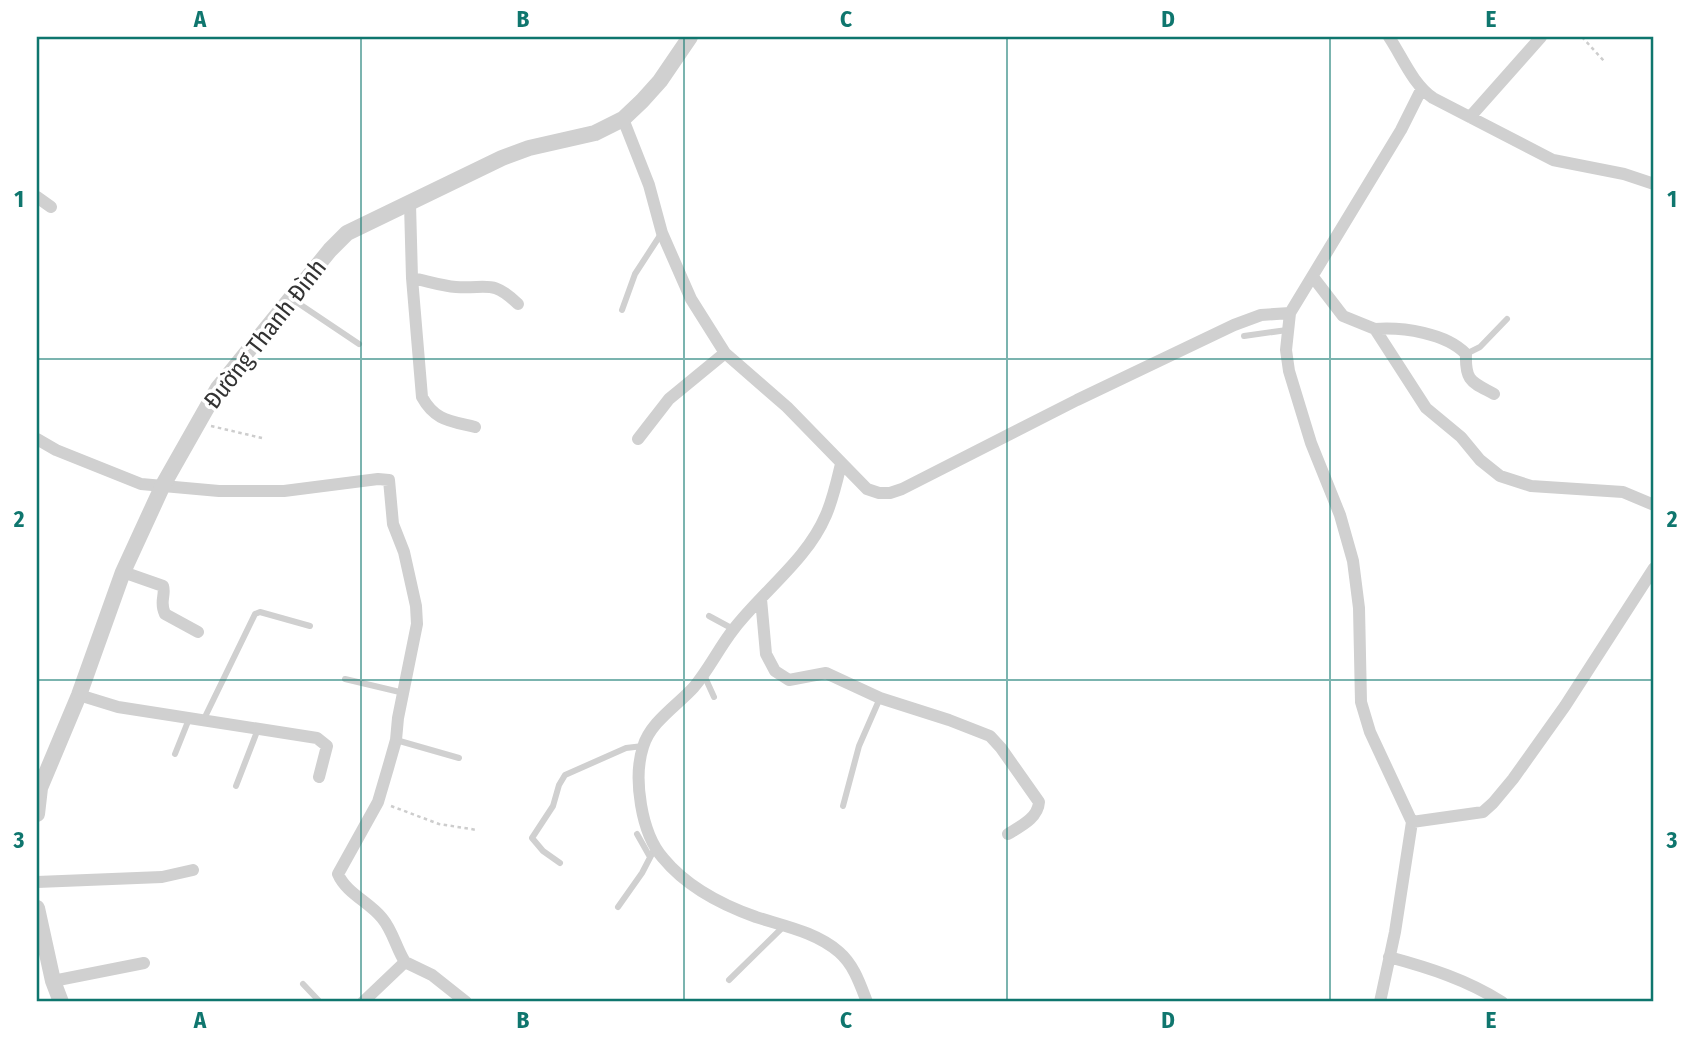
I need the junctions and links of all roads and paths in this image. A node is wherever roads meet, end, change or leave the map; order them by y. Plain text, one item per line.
1 (690, 37) edge
2 (1389, 37) edge
3 (1541, 37) edge
4 (1582, 37) edge
5 (1604, 61) dead end
6 (1421, 90) junction
7 (1470, 117) junction
8 (623, 119) junction
9 (1654, 184) edge
10 (37, 197) edge
11 (410, 205) junction
12 (51, 207) dead end
13 (662, 233) junction
14 (1313, 277) junction
15 (412, 278) junction
16 (290, 298) junction
17 (518, 304) dead end
18 (622, 310) dead end
19 (1290, 313) junction
20 (1507, 319) dead end
21 (1376, 329) junction
22 (1287, 330) junction
23 (1244, 336) dead end
24 (359, 344) dead end
25 (725, 353) junction
26 (1466, 354) junction
27 (1494, 394) dead end
28 (198, 422) junction
29 (475, 427) dead end
30 (262, 438) dead end
31 (37, 439) edge
32 (638, 439) dead end
33 (841, 464) junction
34 (163, 485) junction
35 (1654, 505) edge
36 (122, 572) junction
37 (1653, 572) edge
38 (761, 598) junction
39 (709, 616) dead end
40 (310, 626) dead end
41 (733, 629) junction
42 (198, 632) dead end
43 (704, 675) junction
44 (345, 679) dead end
45 (404, 693) junction
46 (79, 695) junction
47 (714, 697) dead end
48 (880, 698) junction
49 (189, 719) junction
50 (203, 721) junction
51 (258, 729) junction
52 (396, 740) junction
53 (643, 746) junction
54 (175, 754) dead end
55 (459, 758) dead end
56 (319, 778) dead end
57 (236, 786) dead end
58 (378, 802) junction
59 (843, 806) dead end
60 (37, 814) edge
61 (1412, 822) junction
62 (477, 830) dead end
63 (638, 834) dead end
64 (1008, 834) dead end
65 (652, 853) junction
66 (560, 863) dead end
67 (193, 870) dead end
68 (37, 882) edge
69 (618, 907) dead end
70 (37, 908) edge
71 (785, 924) junction
72 (1389, 957) junction
73 (405, 962) junction
74 (144, 963) dead end
75 (729, 980) dead end
76 (53, 981) junction
77 (303, 984) dead end
78 (61, 1002) edge
79 (320, 1002) edge
80 (363, 1002) edge
81 (466, 1002) edge
82 (867, 1002) edge
83 (1380, 1002) edge
84 (1502, 1002) edge

1 - 8 street, Đường Thanh Đình
2 - 6 street
3 - 7 street
4 - 5 path
6 - 7 street
6 - 14 street
7 - 9 street
8 - 11 street, Đường Thanh Đình
8 - 13 street
10 - 12 street
11 - 15 street
11 - 16 street, Đường Thanh Đình
13 - 18 lane
13 - 25 street
14 - 19 street
14 - 21 street
15 - 17 street
15 - 29 street
16 - 24 lane
16 - 28 street, Đường Thanh Đình
19 - 22 street
19 - 33 street
20 - 26 lane
21 - 26 street
21 - 35 street
22 - 23 lane
22 - 61 street
25 - 32 street
25 - 33 street
26 - 27 street
28 - 30 path
28 - 34 street, Đường Thanh Đình
31 - 34 street
33 - 38 street
34 - 36 street, Đường Thanh Đình
34 - 45 street
36 - 42 street
36 - 46 street, Đường Thanh Đình
37 - 61 street
38 - 41 street
38 - 48 street
39 - 41 lane
40 - 50 lane
41 - 43 street
43 - 47 lane
43 - 53 street
44 - 45 lane
45 - 52 street
46 - 49 street
46 - 60 street, Đường Thanh Đình
48 - 59 lane
48 - 64 street
49 - 50 street
49 - 54 lane
50 - 51 street
51 - 56 street
51 - 57 lane
52 - 55 lane
52 - 58 street
53 - 65 street
53 - 66 lane
58 - 62 path
58 - 73 street
61 - 72 street
63 - 65 lane
65 - 69 lane
65 - 71 street
67 - 68 street
70 - 76 street
71 - 75 lane
71 - 82 street
72 - 83 street
72 - 84 street
73 - 80 street
73 - 81 street
74 - 76 street
76 - 78 street
77 - 79 lane

